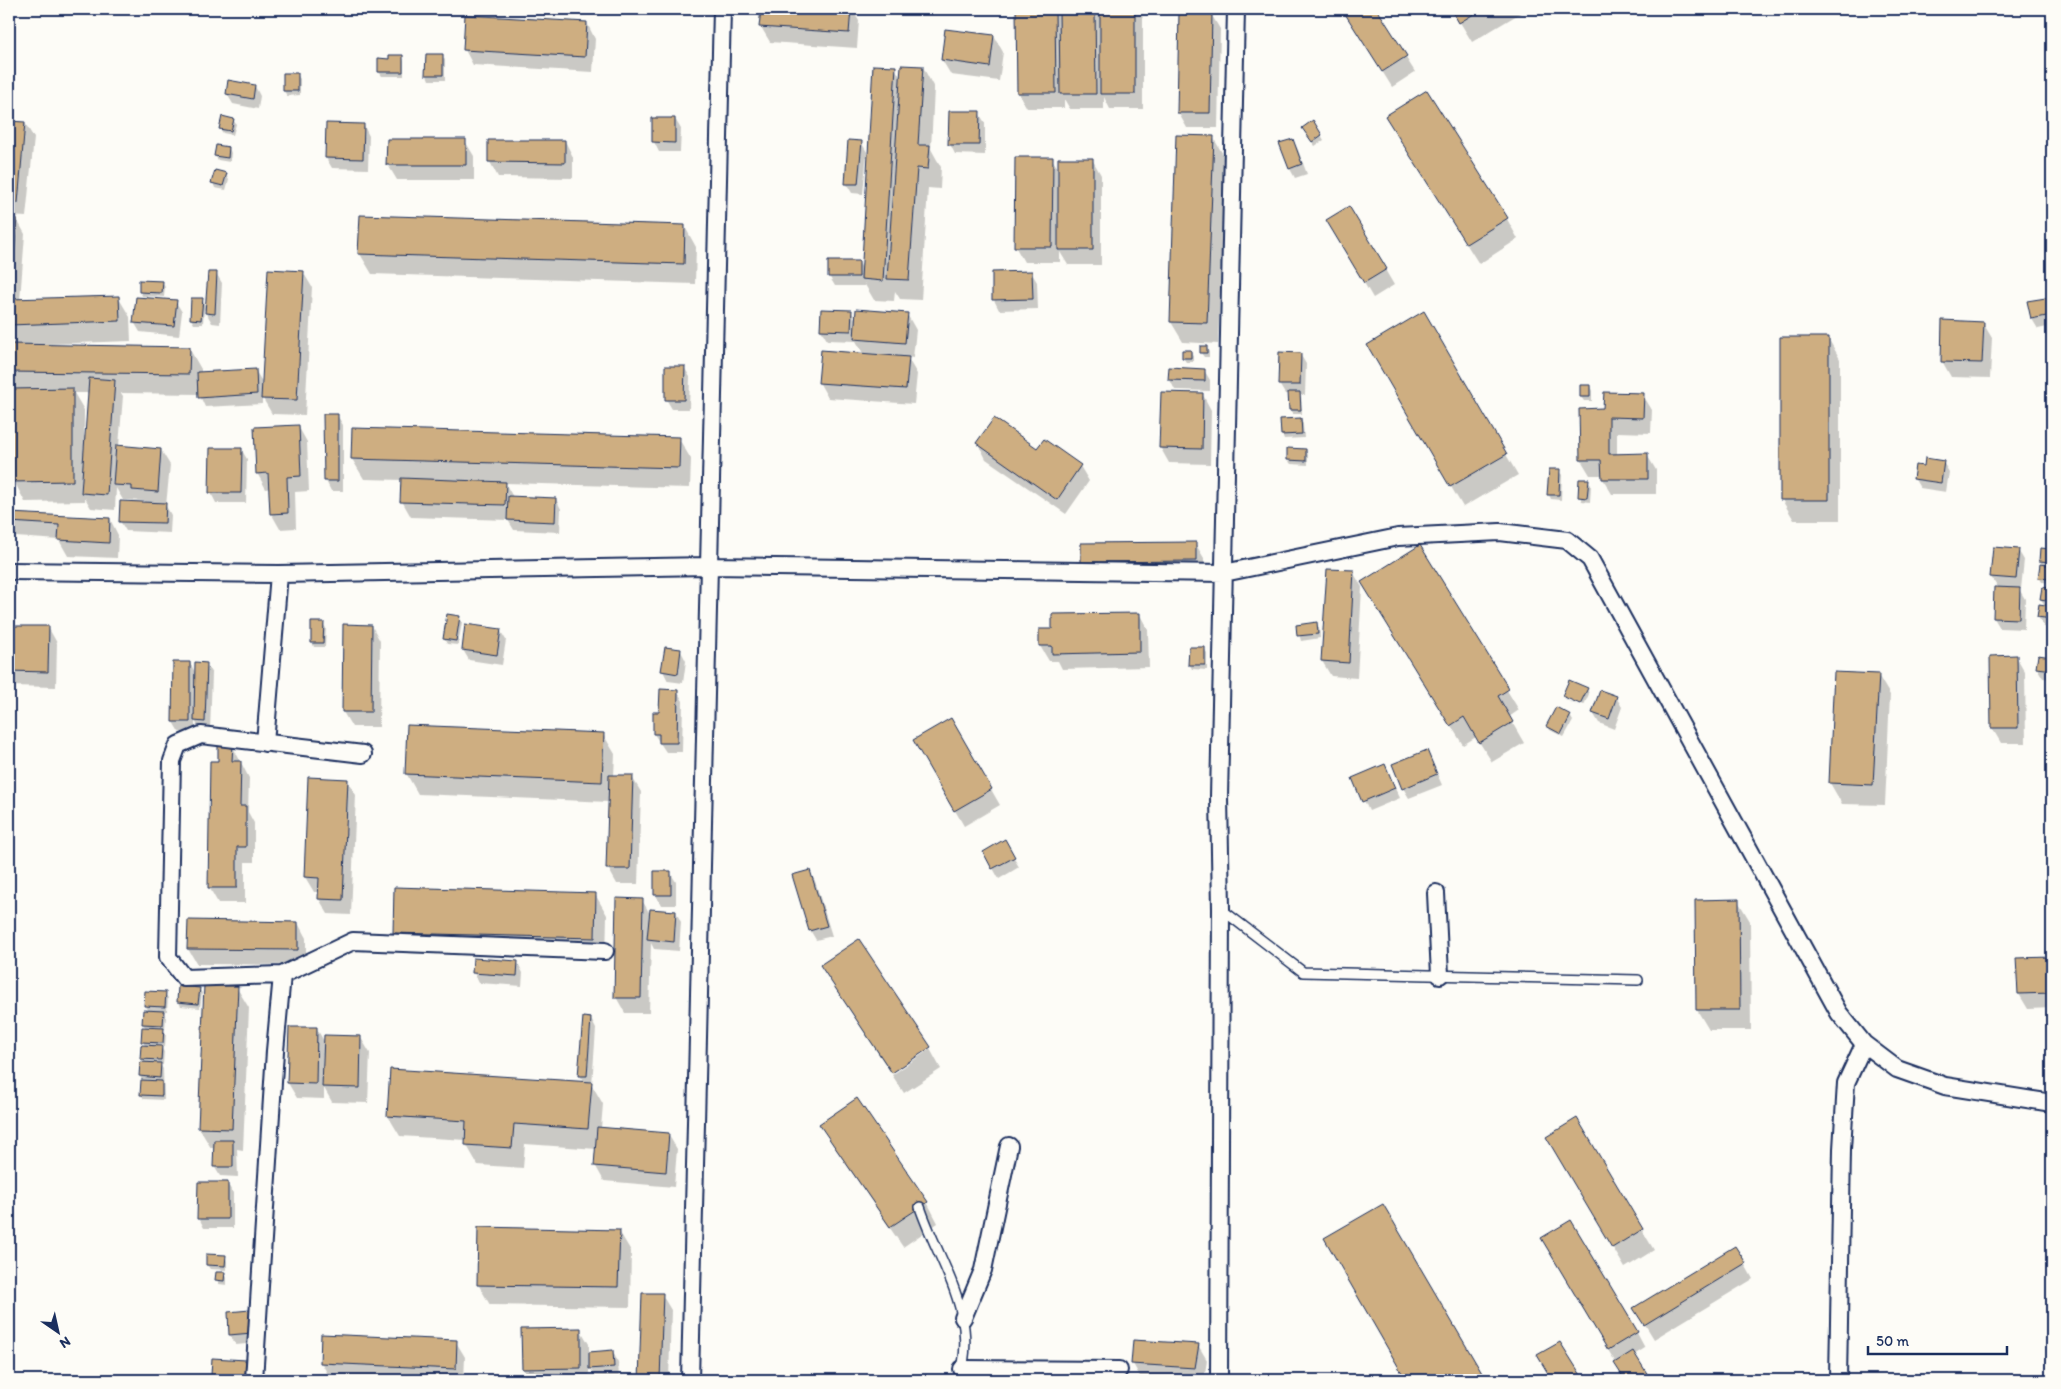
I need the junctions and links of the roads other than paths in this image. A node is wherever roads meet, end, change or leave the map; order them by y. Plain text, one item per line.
1 (722, 9) edge
2 (1236, 9) edge
3 (708, 566) junction
4 (9, 571) edge
5 (1224, 573) junction
6 (279, 574) junction
7 (265, 743) junction
8 (363, 754) dead end
9 (1436, 893) dead end
10 (1221, 909) junction
11 (605, 951) dead end
12 (282, 975) junction
13 (1440, 975) junction
14 (1638, 980) dead end
15 (1864, 1044) junction
16 (2052, 1103) edge
17 (1009, 1146) dead end
18 (920, 1207) dead end
19 (963, 1318) junction
20 (1119, 1370) dead end
21 (961, 1375) edge
22 (254, 1380) edge
23 (690, 1380) edge
24 (1220, 1380) edge
25 (1838, 1380) edge

1 - 3 street
2 - 5 street
3 - 5 street
3 - 6 street
3 - 23 street
4 - 6 street
5 - 10 street
5 - 15 street
6 - 7 street
7 - 8 street
7 - 12 street
9 - 13 street
10 - 13 lane
10 - 24 street
11 - 12 street
12 - 22 street
13 - 14 lane
15 - 16 street
15 - 25 street
17 - 19 street
18 - 19 lane
19 - 21 lane
20 - 21 street

